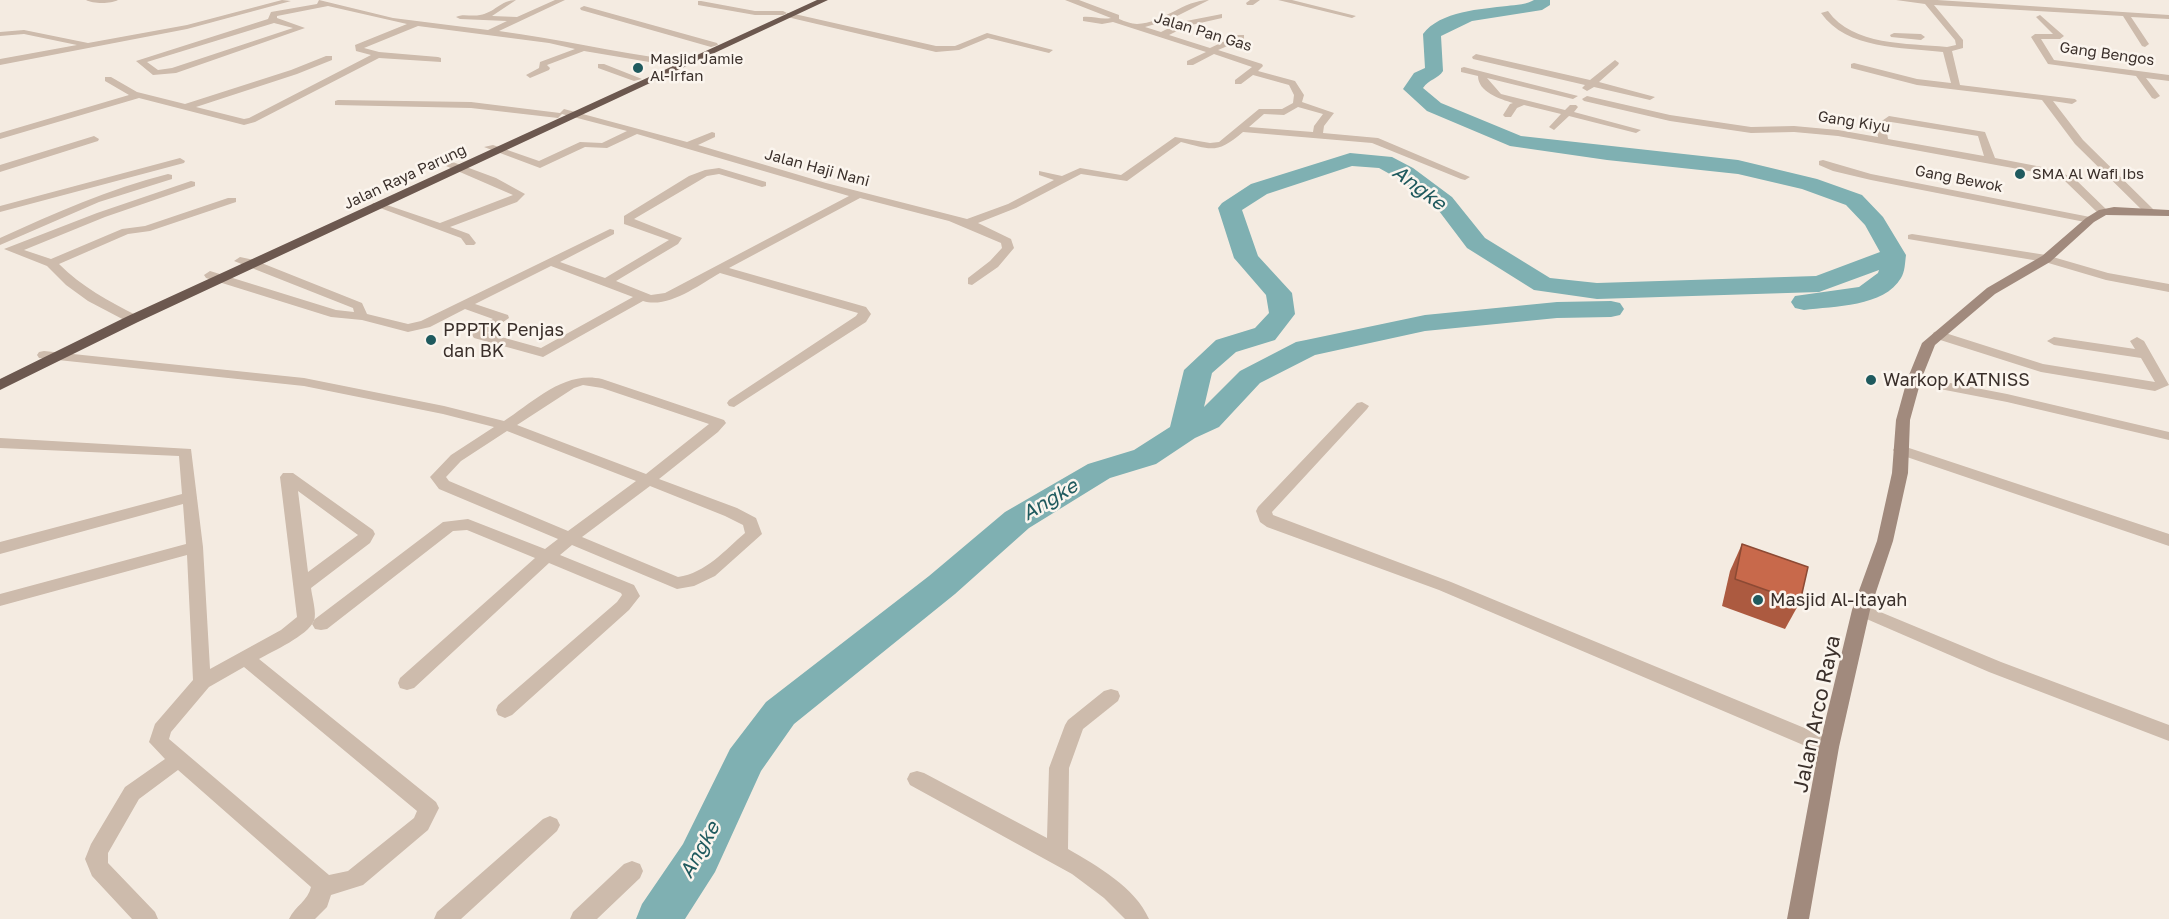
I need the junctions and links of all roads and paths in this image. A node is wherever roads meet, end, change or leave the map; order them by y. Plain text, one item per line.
1 (90, 0) edge
2 (114, 0) edge
3 (291, 0) edge
4 (314, 0) edge
5 (512, 0) edge
6 (561, 0) edge
7 (810, 0) edge
8 (824, 0) edge
9 (1069, 0) edge
10 (1205, 0) edge
11 (1282, 0) edge
12 (1900, 0) edge
13 (2040, 0) edge
14 (2070, 0) edge
15 (743, 1) edge
16 (1085, 1) edge
17 (1294, 1) edge
18 (1928, 2) junction
19 (701, 3) dead end
20 (332, 5) junction
21 (729, 7) junction
22 (584, 8) dead end
23 (2050, 9) junction
24 (2085, 11) junction
25 (1825, 13) dead end
26 (787, 14) junction
27 (2125, 14) junction
28 (459, 16) dead end
29 (1219, 16) dead end
30 (1352, 16) dead end
31 (273, 17) junction
32 (484, 17) junction
33 (2040, 17) dead end
34 (2169, 17) edge
35 (520, 19) junction
36 (1086, 19) dead end
37 (1113, 20) junction
38 (416, 24) junction
39 (1136, 27) junction
40 (1846, 32) junction
41 (488, 33) junction
42 (0, 34) edge
43 (1162, 34) junction
44 (1241, 37) dead end
45 (1921, 37) dead end
46 (181, 38) dead end
47 (2145, 44) dead end
48 (87, 45) junction
49 (714, 45) junction
50 (584, 48) junction
51 (1049, 50) dead end
52 (1212, 50) junction
53 (1947, 50) junction
54 (378, 55) junction
55 (1476, 57) dead end
56 (329, 58) dead end
57 (438, 60) dead end
58 (0, 62) edge
59 (674, 63) junction
60 (1190, 63) dead end
61 (1615, 63) dead end
62 (601, 66) dead end
63 (1854, 66) dead end
64 (1464, 70) dead end
65 (1253, 72) junction
66 (2138, 73) junction
67 (1483, 74) junction
68 (530, 75) dead end
69 (108, 78) dead end
70 (2169, 78) edge
71 (637, 79) junction
72 (1238, 82) dead end
73 (1592, 83) junction
74 (1956, 84) dead end
75 (139, 95) junction
76 (1498, 96) junction
77 (2155, 96) dead end
78 (1580, 97) junction
79 (1650, 97) dead end
80 (2046, 99) junction
81 (2072, 101) dead end
82 (1524, 102) junction
83 (338, 103) dead end
84 (1297, 104) junction
85 (186, 107) junction
86 (1567, 113) junction
87 (561, 114) junction
88 (577, 115) junction
89 (0, 127) edge
90 (1554, 127) dead end
91 (1242, 129) junction
92 (1636, 130) dead end
93 (635, 131) junction
94 (12, 133) junction
95 (712, 135) dead end
96 (0, 136) edge
97 (1317, 136) junction
98 (94, 140) dead end
99 (1884, 142) junction
100 (687, 146) junction
101 (494, 148) junction
102 (1990, 159) junction
103 (180, 162) dead end
104 (1823, 163) dead end
105 (455, 166) junction
106 (2, 171) edge
107 (1043, 172) dead end
108 (168, 177) dead end
109 (1465, 177) dead end
110 (1060, 179) junction
111 (191, 184) dead end
112 (762, 184) dead end
113 (858, 195) junction
114 (232, 200) dead end
115 (377, 205) junction
116 (0, 210) edge
117 (2149, 211) junction
118 (2169, 213) edge
119 (101, 215) junction
120 (2097, 216) junction
121 (968, 223) junction
122 (440, 226) junction
123 (126, 231) junction
124 (610, 232) dead end
125 (1912, 237) dead end
126 (471, 243) dead end
127 (0, 244) edge
128 (14, 250) junction
129 (2046, 259) junction
130 (240, 261) junction
131 (550, 262) junction
132 (51, 263) junction
133 (254, 264) junction
134 (721, 270) junction
135 (216, 277) junction
136 (972, 281) dead end
137 (606, 282) junction
138 (2169, 288) edge
139 (641, 297) junction
140 (338, 298) junction
141 (465, 305) junction
142 (317, 307) junction
143 (129, 316) junction
144 (362, 316) junction
145 (1939, 335) junction
146 (2054, 341) dead end
147 (2137, 341) dead end
148 (2146, 355) junction
149 (49, 356) junction
150 (0, 376) edge
151 (1914, 380) junction
152 (0, 385) edge
153 (734, 403) dead end
154 (1362, 406) dead end
155 (507, 426) junction
156 (2169, 436) edge
157 (0, 443) edge
158 (1900, 450) junction
159 (648, 480) junction
160 (189, 497) junction
161 (571, 537) junction
162 (2169, 540) edge
163 (195, 547) junction
164 (0, 548) edge
165 (547, 556) junction
166 (303, 585) junction
167 (0, 600) edge
168 (1861, 610) junction
169 (321, 624) dead end
170 (245, 658) junction
171 (202, 682) junction
172 (407, 683) dead end
173 (1111, 696) dead end
174 (505, 710) dead end
175 (2169, 733) edge
176 (1829, 747) junction
177 (179, 759) junction
178 (917, 779) dead end
179 (550, 825) dead end
180 (1057, 854) junction
181 (632, 871) dead end
182 (322, 883) junction
183 (1802, 918) edge
184 (147, 919) edge
185 (300, 919) edge
186 (445, 919) edge
187 (581, 919) edge
188 (1138, 919) edge

1 - 2 street
3 - 48 street
4 - 20 street
5 - 32 street
6 - 35 street
7 - 26 highway, Jalan Raya Parung
8 - 26 highway, Jalan Raya Parung
9 - 16 street, Jalan Pan Gas
10 - 39 street
11 - 17 street
12 - 18 street
13 - 23 street
14 - 24 street
15 - 21 street
16 - 37 street, Jalan Pan Gas
17 - 30 street
18 - 23 street
18 - 53 street
19 - 21 street
20 - 31 street
20 - 38 street
21 - 26 street
22 - 49 street
23 - 24 street
24 - 27 street
25 - 40 street
26 - 49 highway, Jalan Raya Parung
26 - 51 street
26 - 88 highway, Jalan Raya Parung
27 - 34 street
27 - 47 street
28 - 32 street
29 - 43 street
31 - 31 street
31 - 46 street
32 - 35 street
33 - 66 street, Gang Bengos
35 - 41 street
36 - 37 street
37 - 39 street, Jalan Pan Gas
38 - 41 street
38 - 54 street
39 - 43 street, Jalan Pan Gas
40 - 45 street
40 - 53 street
41 - 50 street
42 - 48 street
43 - 52 street, Jalan Pan Gas
44 - 52 street
48 - 58 street
49 - 59 highway, Jalan Raya Parung
50 - 59 street
50 - 68 street
52 - 60 street
52 - 65 street, Jalan Pan Gas
53 - 74 street
54 - 57 street
54 - 85 street
55 - 73 street
56 - 85 street
59 - 71 highway, Jalan Raya Parung
61 - 73 street
62 - 71 street
63 - 80 street
64 - 67 street, Gang Kiyu
65 - 72 street, Jalan Pan Gas
65 - 84 street, Jalan Pan Gas
66 - 70 street, Gang Bengos
66 - 77 street
67 - 76 street
67 - 78 street, Gang Kiyu
69 - 75 street
71 - 87 highway, Jalan Raya Parung
73 - 78 street
73 - 79 street
75 - 85 street
75 - 94 street
76 - 82 street
76 - 82 street
78 - 86 street
78 - 99 street, Gang Kiyu
80 - 81 street
80 - 117 street
82 - 86 street
83 - 87 street, Jalan Haji Nani
84 - 91 street
84 - 97 street
86 - 90 street
86 - 92 street
87 - 88 street, Jalan Haji Nani
87 - 101 highway, Jalan Raya Parung
88 - 93 street, Jalan Haji Nani
88 - 101 highway, Jalan Raya Parung
89 - 94 street
91 - 97 street
91 - 110 street
93 - 100 street, Jalan Haji Nani
93 - 101 street
94 - 96 street
95 - 100 street
97 - 109 street
98 - 106 street
99 - 102 street, Gang Kiyu
99 - 102 street
100 - 113 street, Jalan Haji Nani
101 - 105 highway, Jalan Raya Parung
102 - 120 street, Gang Kiyu
103 - 116 street
104 - 120 street, Gang Bewok
105 - 115 highway, Jalan Raya Parung
105 - 122 street
105 - 130 highway, Jalan Raya Parung
107 - 110 street
108 - 127 street
110 - 121 street
111 - 119 street
112 - 137 street
113 - 121 street, Jalan Haji Nani
113 - 134 street
114 - 123 street
115 - 122 street
115 - 133 highway, Jalan Raya Parung
117 - 118 main road
117 - 120 main road
119 - 123 street
119 - 128 street
120 - 129 main road, Jalan Arco Raya
121 - 136 street, Jalan Haji Nani
122 - 126 street
123 - 132 street
124 - 131 street
125 - 129 street
127 - 128 street
128 - 132 street
129 - 138 street
129 - 145 main road, Jalan Arco Raya
130 - 133 street
130 - 135 highway, Jalan Raya Parung
131 - 137 street
131 - 141 street
132 - 143 street
133 - 135 highway, Jalan Raya Parung
133 - 140 street
134 - 139 street
134 - 153 street
135 - 142 street
135 - 143 highway, Jalan Raya Parung
137 - 139 street
139 - 141 street
140 - 142 street
140 - 144 street
141 - 144 street
142 - 144 street
143 - 149 highway, Jalan Raya Parung
145 - 148 street
145 - 151 main road, Jalan Arco Raya
146 - 148 street
147 - 148 street
149 - 150 highway, Jalan Raya Parung
149 - 152 highway, Jalan Raya Parung
149 - 155 street
151 - 156 street
151 - 158 main road, Jalan Arco Raya
154 - 176 street
155 - 159 street
155 - 159 street
155 - 161 street
157 - 160 street
158 - 162 street
158 - 168 main road, Jalan Arco Raya
159 - 161 street
159 - 161 street
160 - 163 street
160 - 164 street
161 - 165 street
163 - 167 street
163 - 171 street
165 - 169 street
165 - 172 street
165 - 174 street
166 - 166 street
166 - 170 street
168 - 175 street
168 - 176 main road, Jalan Arco Raya
170 - 171 street
170 - 182 street
171 - 177 street
173 - 180 street
176 - 183 main road, Jalan Arco Raya
177 - 182 street
177 - 184 street
178 - 180 street
179 - 186 street
180 - 188 street
181 - 187 street
182 - 185 street

